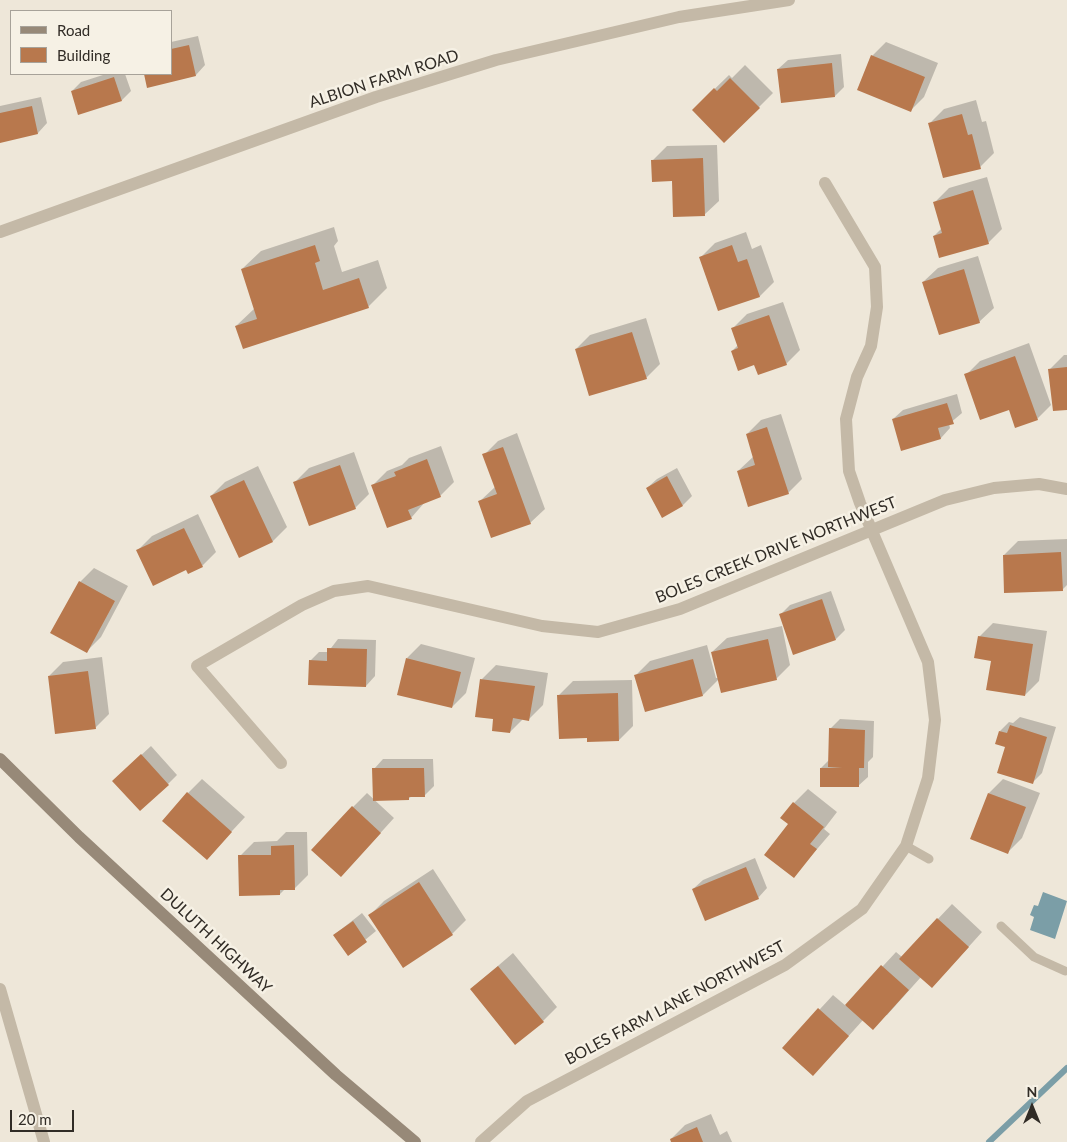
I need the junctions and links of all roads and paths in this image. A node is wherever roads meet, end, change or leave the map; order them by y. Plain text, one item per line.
1 (789, 0) edge
2 (825, 183) dead end
3 (0, 232) edge
4 (1067, 489) edge
5 (873, 529) junction
6 (0, 759) edge
7 (281, 762) dead end
8 (906, 846) junction
9 (929, 860) dead end
10 (1001, 926) dead end
11 (1065, 971) dead end
12 (0, 990) edge
13 (44, 1142) edge
14 (415, 1142) edge
15 (481, 1142) edge

1 - 3 street, ALBION FARM ROAD
2 - 5 street, BOLES FARM LANE NORTHWEST
4 - 5 street, BOLES CREEK DRIVE NORTHWEST
5 - 7 street, BOLES CREEK DRIVE NORTHWEST
5 - 8 street, BOLES FARM LANE NORTHWEST
6 - 14 main road, DULUTH HIGHWAY
8 - 9 lane
8 - 15 street, BOLES FARM LANE NORTHWEST
10 - 11 lane
12 - 13 street

